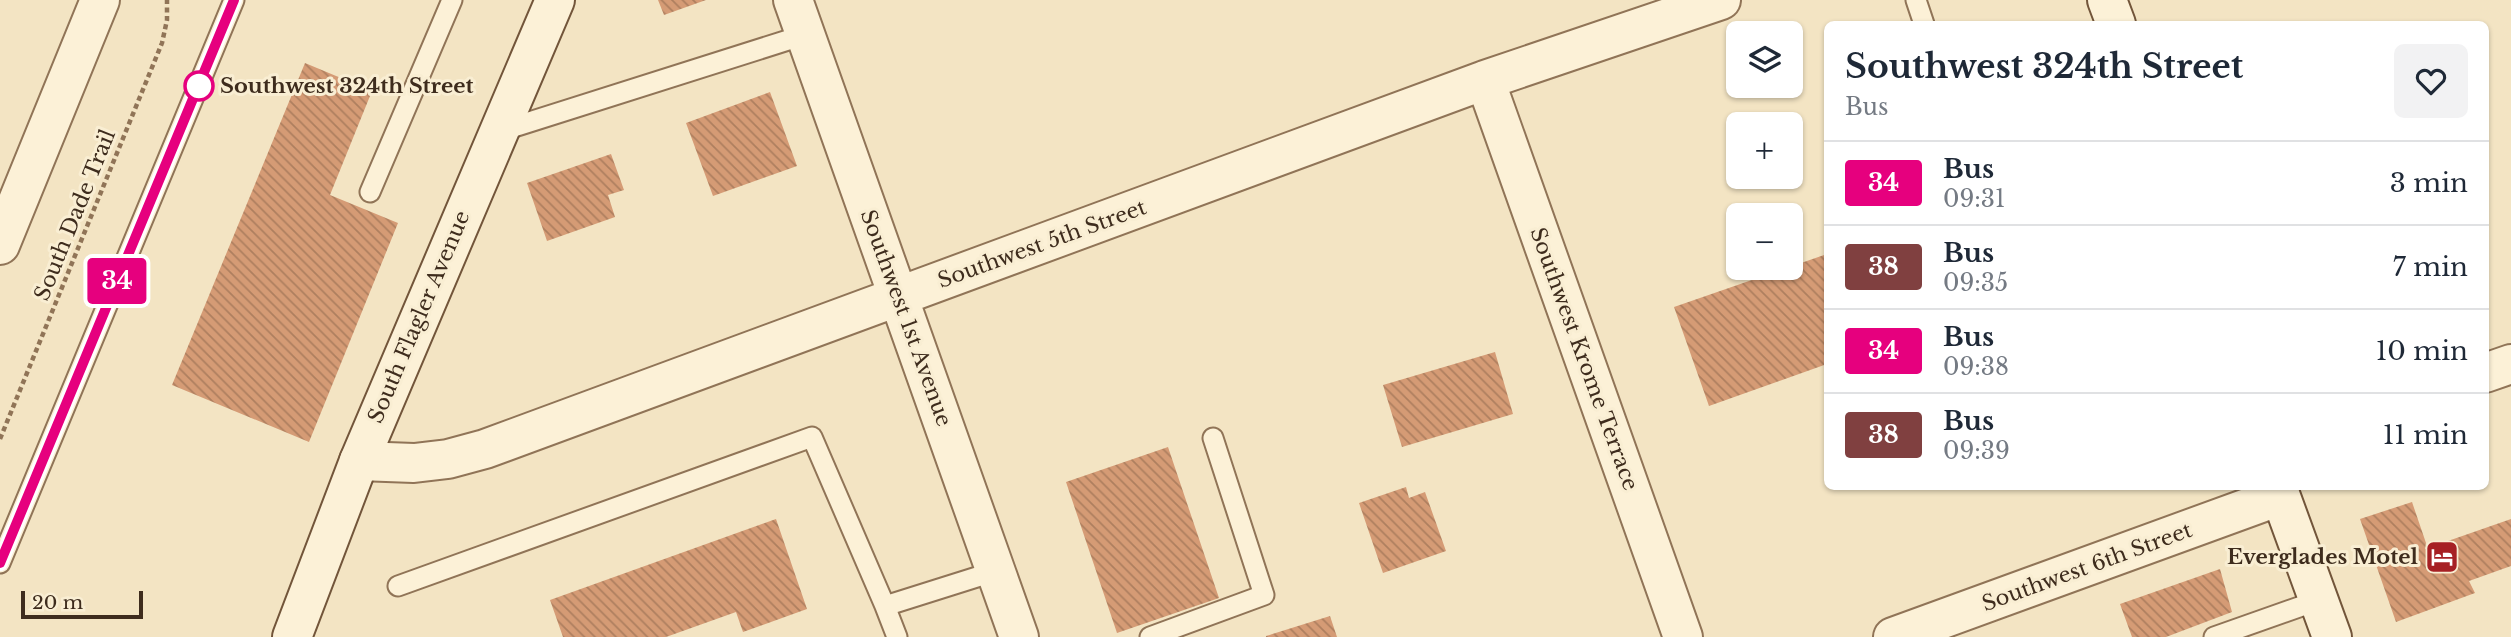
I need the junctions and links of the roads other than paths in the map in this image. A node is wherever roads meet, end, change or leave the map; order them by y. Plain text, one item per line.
1 (100, 0) edge
2 (234, 0) edge
3 (452, 0) edge
4 (555, 0) edge
5 (1721, 0) edge
6 (1916, 0) edge
7 (2107, 0) edge
8 (798, 18) edge
9 (1923, 21) edge
10 (2115, 21) edge
11 (1485, 80) junction
12 (497, 132) junction
13 (370, 192) dead end
14 (0, 245) edge
15 (898, 297) junction
16 (2511, 364) edge
17 (2489, 372) edge
18 (1213, 438) dead end
19 (359, 461) junction
20 (2278, 491) edge
21 (0, 563) edge
22 (996, 571) junction
23 (398, 586) dead end
24 (2319, 600) junction
25 (885, 606) junction
26 (292, 637) edge
27 (897, 637) edge
28 (1019, 637) edge
29 (1150, 637) edge
30 (1683, 637) edge
31 (1893, 637) edge
32 (2214, 637) edge
33 (2332, 637) edge

1 - 14 street
2 - 21 lane
3 - 13 lane
4 - 12 street, South Flagler Avenue
5 - 11 street, Southwest 5th Street
6 - 9 lane
7 - 10 street
8 - 12 lane
8 - 15 street, Southwest 1st Avenue
11 - 15 street, Southwest 5th Street
11 - 30 street, Southwest Krome Terrace
12 - 19 street, South Flagler Avenue
15 - 19 street, Southwest 5th Street
15 - 22 street, Southwest 1st Avenue
16 - 17 street
18 - 29 lane
19 - 26 street, South Flagler Avenue
20 - 24 street
20 - 31 street, Southwest 6th Street
22 - 25 lane
22 - 28 street, Southwest 1st Avenue
23 - 25 lane
24 - 32 lane
24 - 33 street
25 - 27 lane

